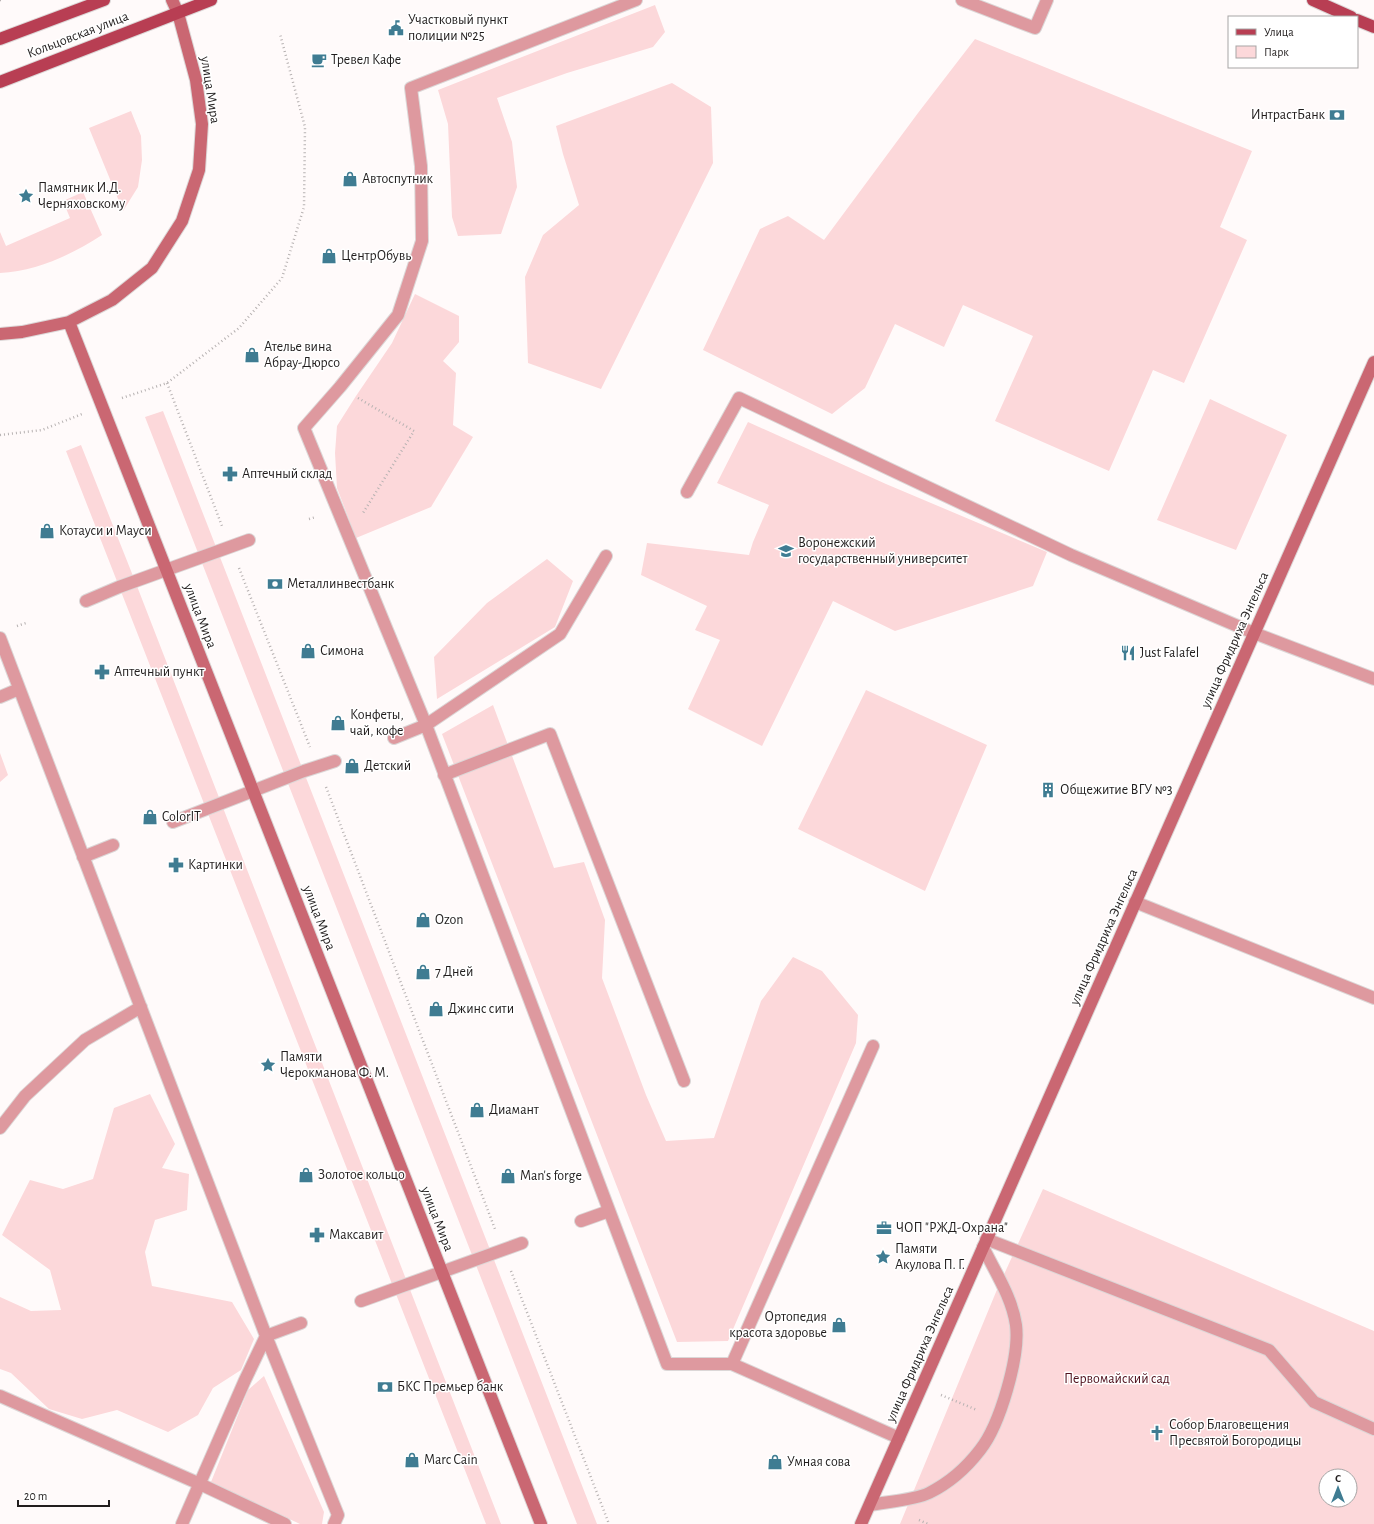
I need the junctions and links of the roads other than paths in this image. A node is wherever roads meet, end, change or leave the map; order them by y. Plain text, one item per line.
1 (104, 0) edge
2 (172, 0) edge
3 (211, 0) edge
4 (636, 0) edge
5 (962, 0) edge
6 (1047, 0) edge
7 (1313, 0) edge
8 (178, 13) junction
9 (1349, 16) edge
10 (1358, 20) edge
11 (1374, 27) edge
12 (0, 39) edge
13 (0, 82) edge
14 (69, 322) junction
15 (0, 334) edge
16 (1373, 366) edge
17 (687, 492) dead end
18 (249, 540) dead end
19 (606, 556) dead end
20 (166, 570) junction
21 (86, 600) dead end
22 (1254, 634) junction
23 (0, 638) edge
24 (1374, 679) edge
25 (19, 689) junction
26 (0, 697) edge
27 (426, 725) junction
28 (394, 738) dead end
29 (335, 761) dead end
30 (444, 775) junction
31 (253, 791) junction
32 (173, 822) dead end
33 (113, 845) dead end
34 (83, 857) junction
35 (1135, 902) junction
36 (1374, 998) edge
37 (141, 1007) junction
38 (873, 1046) dead end
39 (684, 1081) dead end
40 (0, 1128) edge
41 (609, 1211) junction
42 (581, 1221) dead end
43 (522, 1243) dead end
44 (985, 1243) junction
45 (442, 1272) junction
46 (361, 1301) dead end
47 (301, 1323) dead end
48 (266, 1336) junction
49 (732, 1364) junction
50 (0, 1396) edge
51 (1374, 1429) edge
52 (899, 1438) junction
53 (200, 1484) junction
54 (870, 1505) junction
55 (182, 1524) edge
56 (285, 1524) edge
57 (334, 1524) edge
58 (541, 1524) edge
59 (861, 1524) edge

1 - 12 main road, Кольцовская улица
2 - 8 street, улица Мира
3 - 8 main road, Кольцовская улица
4 - 27 lane
5 - 6 lane
7 - 9 main road
8 - 13 main road, Кольцовская улица
8 - 14 street, улица Мира
10 - 11 main road
14 - 15 street, улица Мира
14 - 20 street, улица Мира
16 - 22 street, улица Фридриха Энгельса
17 - 22 lane
18 - 20 lane
19 - 27 lane
20 - 21 lane
20 - 31 street, улица Мира
22 - 24 lane
22 - 35 street, улица Фридриха Энгельса
23 - 25 lane
25 - 26 lane
25 - 34 lane
27 - 28 lane
27 - 30 lane
29 - 31 lane
30 - 39 lane
30 - 41 lane
31 - 32 lane
31 - 45 street, улица Мира
33 - 34 lane
34 - 37 lane
35 - 36 lane
35 - 44 street, улица Фридриха Энгельса
37 - 40 lane
37 - 48 lane
38 - 49 lane
41 - 42 lane
41 - 49 lane
43 - 45 lane
44 - 51 lane
44 - 52 street, улица Фридриха Энгельса
44 - 54 lane
45 - 46 lane
45 - 58 street, улица Мира
47 - 48 lane
48 - 53 lane
48 - 57 lane
49 - 52 lane
50 - 53 lane
52 - 54 street, улица Фридриха Энгельса
53 - 55 lane
53 - 56 lane
54 - 59 street, улица Фридриха Энгельса

